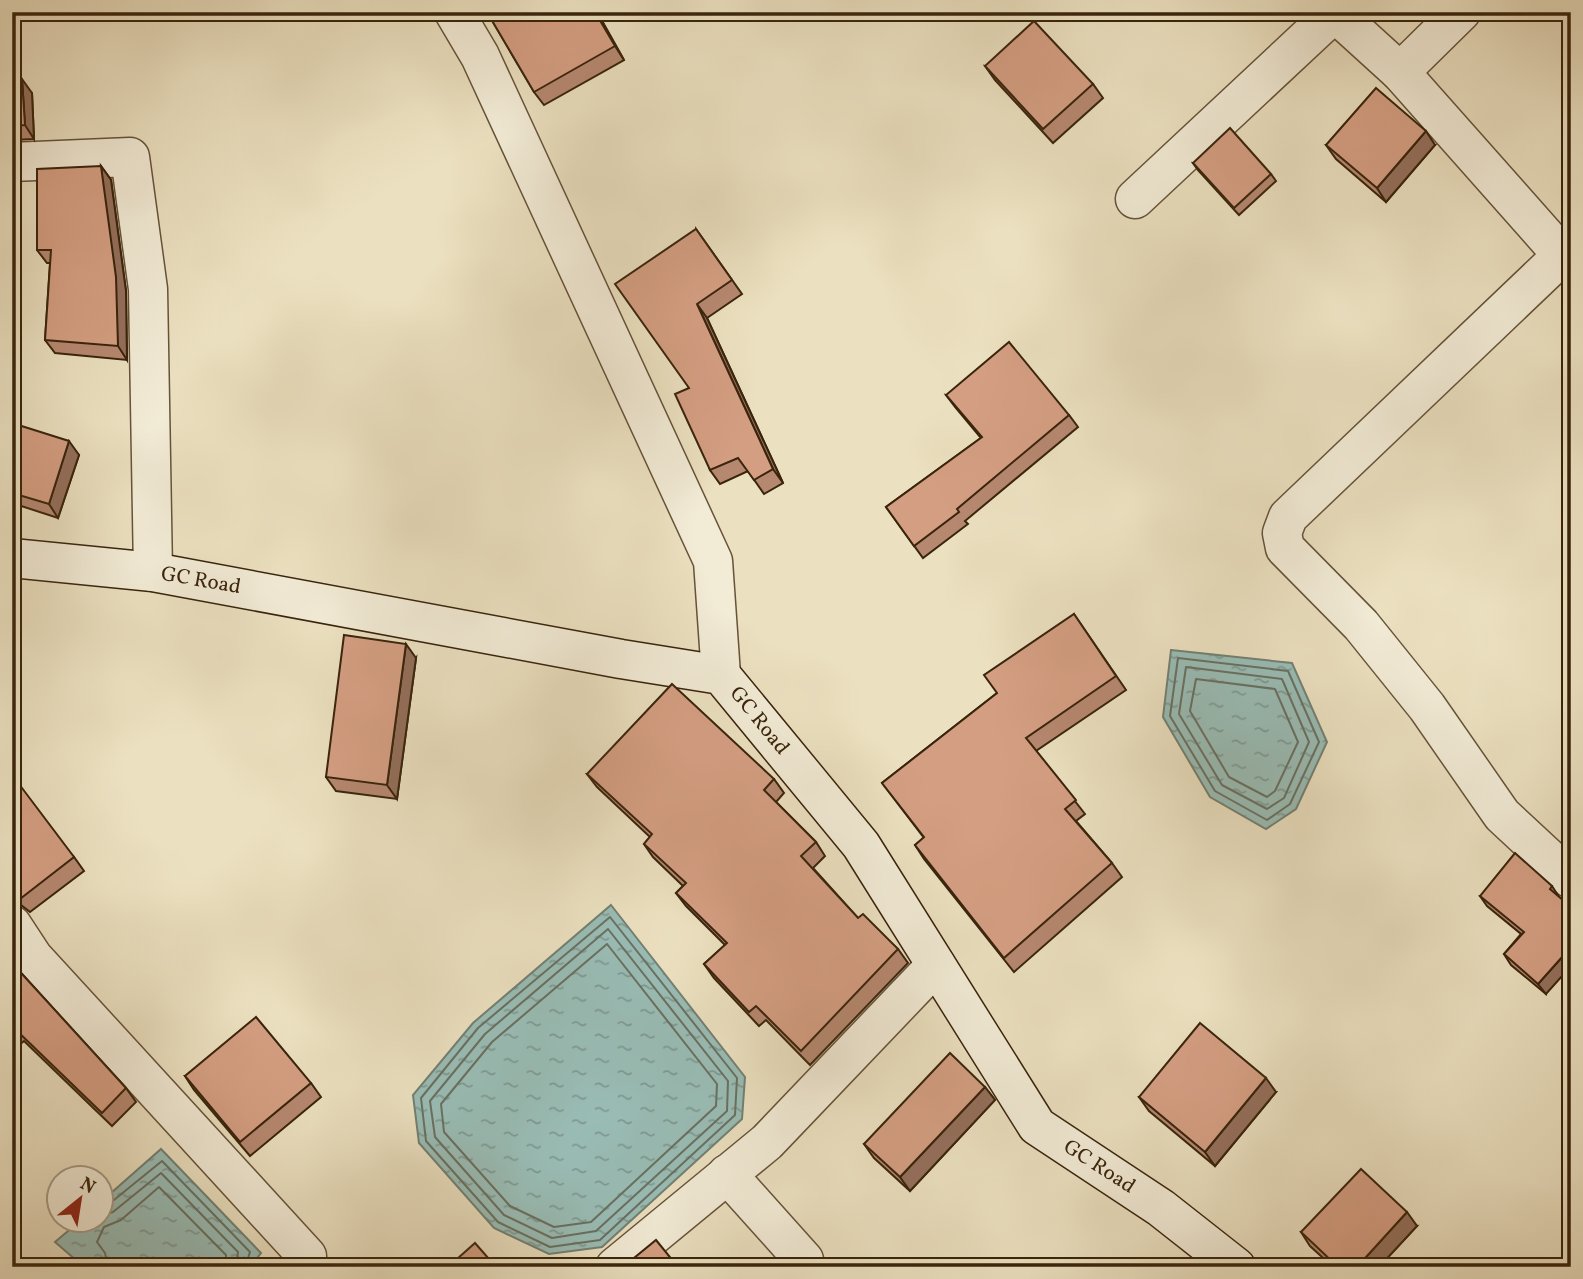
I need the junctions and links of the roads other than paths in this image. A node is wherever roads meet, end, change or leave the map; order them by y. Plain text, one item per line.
1 (454, 12) edge
2 (1334, 12) edge
3 (1461, 12) edge
4 (1400, 72) junction
5 (12, 162) edge
6 (1135, 199) dead end
7 (1568, 256) edge
8 (12, 558) edge
9 (153, 572) junction
10 (721, 675) junction
11 (1571, 879) edge
12 (12, 925) edge
13 (936, 965) junction
14 (727, 1174) junction
15 (307, 1256) dead end
16 (615, 1267) edge
17 (798, 1267) edge
18 (1236, 1267) edge

1 - 10 street
2 - 4 street
2 - 6 street
3 - 4 street
4 - 7 street
5 - 9 street
7 - 11 street
8 - 9 street, GC Road
9 - 10 street, GC Road
10 - 13 street, GC Road
12 - 15 street
13 - 14 street
13 - 18 street, GC Road
14 - 16 street
14 - 17 street

